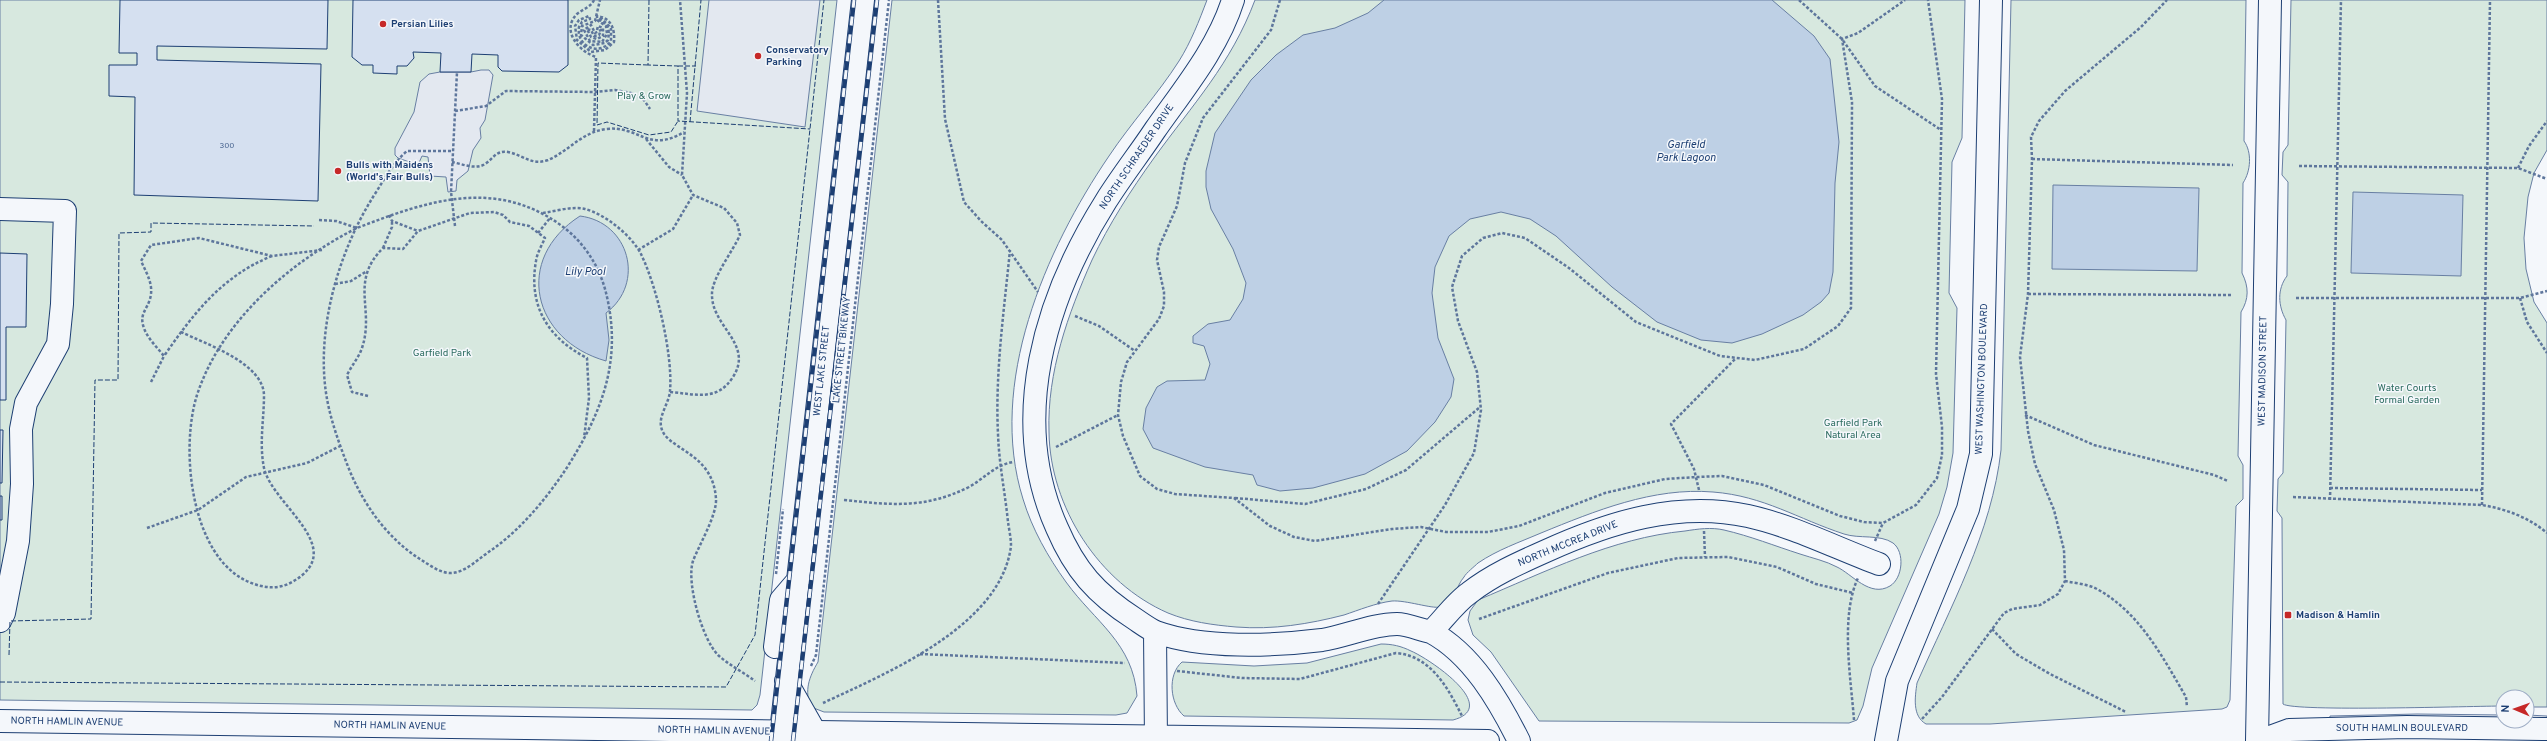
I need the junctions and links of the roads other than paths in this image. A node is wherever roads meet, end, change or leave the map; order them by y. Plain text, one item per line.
1 (863, 0) edge
2 (1233, 0) edge
3 (1990, 0) edge
4 (2270, 0) edge
5 (0, 209) edge
6 (1873, 561) road end
7 (799, 579) junction
8 (0, 621) edge
9 (1155, 632) junction
10 (1431, 632) junction
11 (786, 681) junction
12 (0, 721) edge
13 (2547, 729) edge
14 (815, 732) junction
15 (246, 733) edge
16 (766, 735) edge
17 (1156, 739) edge
18 (1488, 741) edge
19 (1519, 741) edge
20 (1886, 741) edge
21 (2258, 741) edge

1 - 7 street, WEST LAKE STREET
2 - 9 street, NORTH SCHRAEDER DRIVE
3 - 20 street, WEST WASHINGTON BOULEVARD
4 - 21 street, WEST MADISON STREET
5 - 8 street
6 - 10 street, NORTH MCCREA DRIVE
7 - 11 street, WEST LAKE STREET
7 - 16 street
9 - 10 street
9 - 17 street
10 - 19 street
11 - 14 street
11 - 16 street, WEST LAKE STREET
12 - 15 street, NORTH HAMLIN AVENUE
13 - 21 street, SOUTH HAMLIN BOULEVARD
14 - 16 street, NORTH HAMLIN AVENUE
14 - 17 street, NORTH HAMLIN AVENUE
15 - 16 street, NORTH HAMLIN AVENUE
17 - 18 street, NORTH HAMLIN AVENUE

